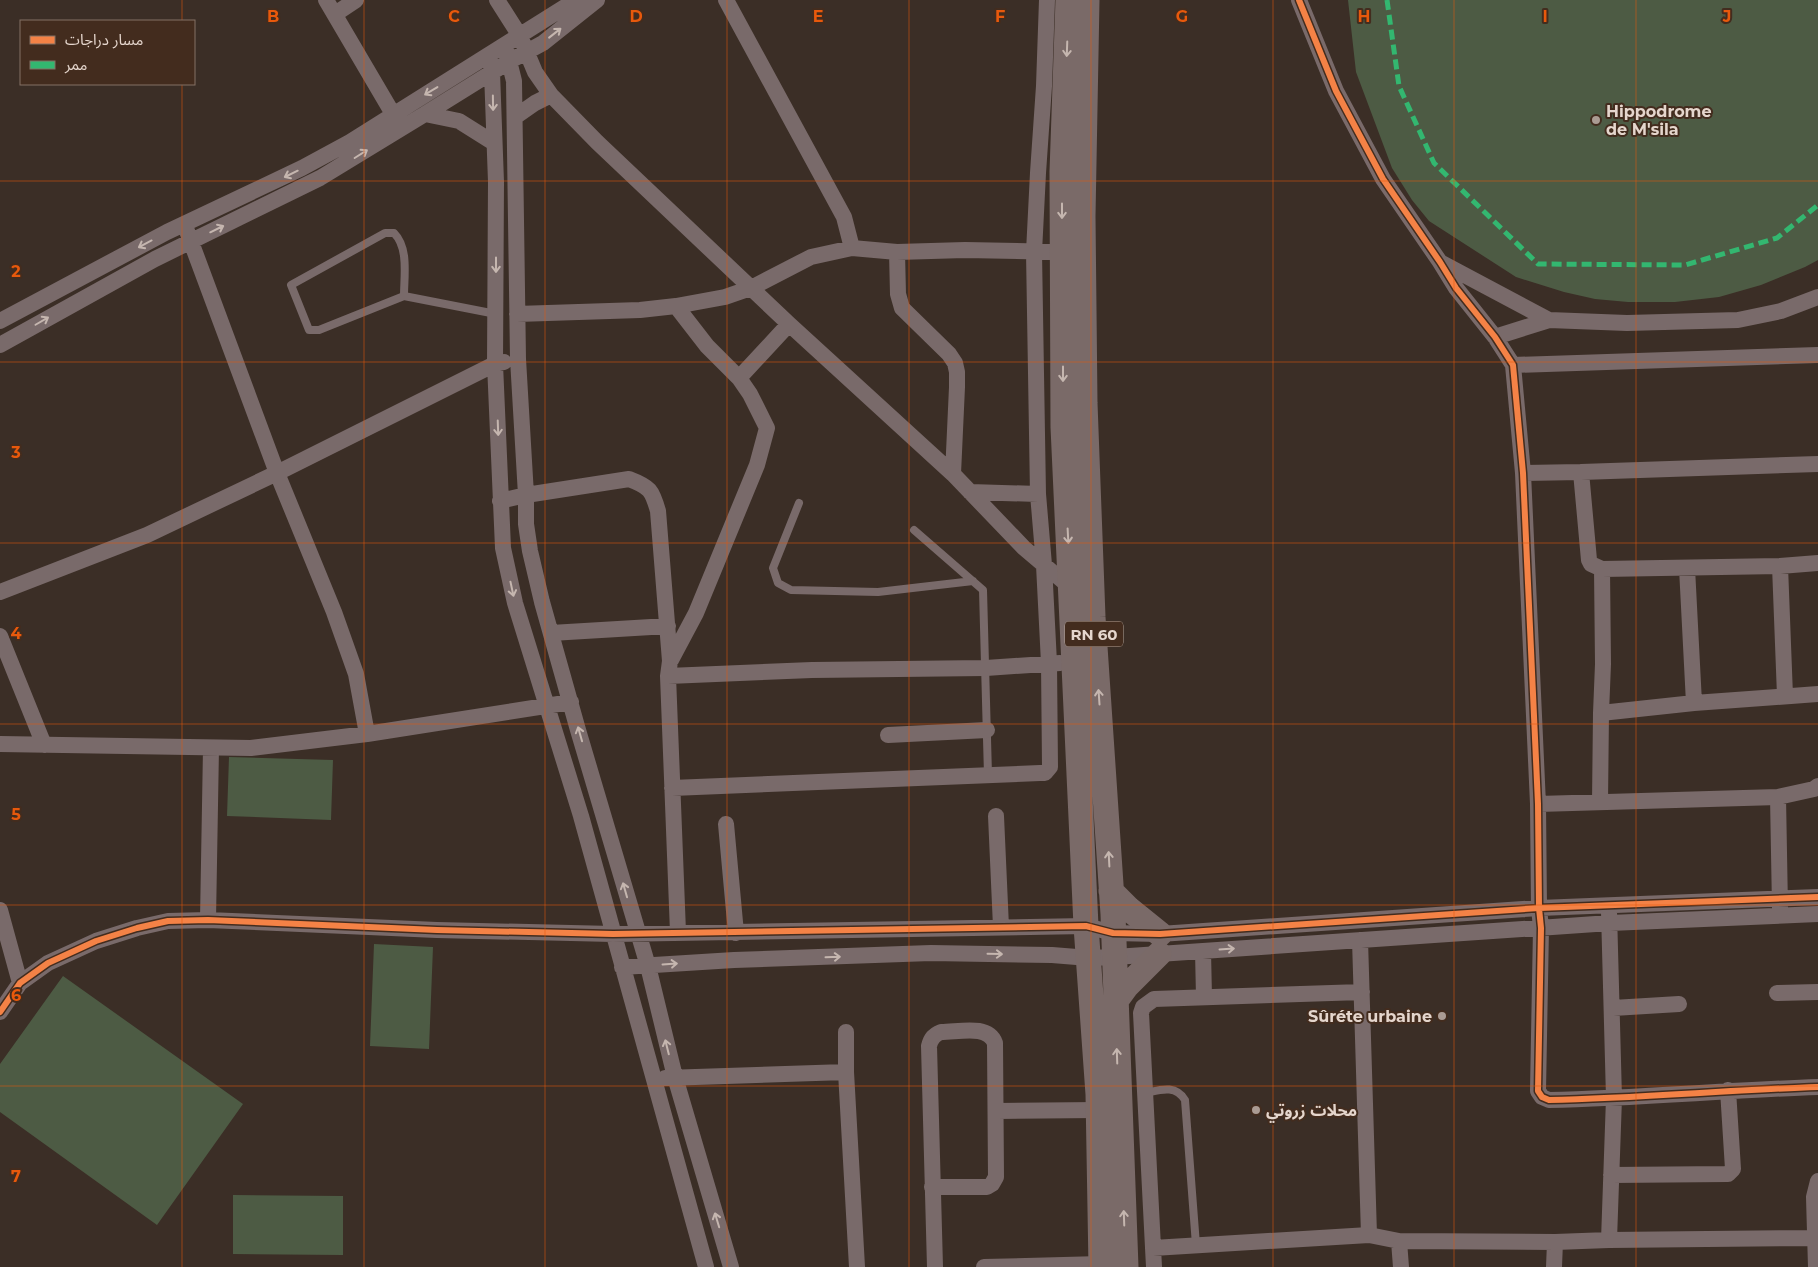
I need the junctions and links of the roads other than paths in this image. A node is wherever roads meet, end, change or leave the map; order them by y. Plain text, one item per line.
1 (356, 0) edge
2 (497, 0) edge
3 (576, 0) edge
4 (597, 0) edge
5 (726, 0) edge
6 (1046, 0) edge
7 (1068, 0) edge
8 (1088, 0) edge
9 (1298, 0) edge
10 (330, 7) edge
11 (520, 36) junction
12 (526, 52) junction
13 (507, 53) junction
14 (489, 54) junction
15 (492, 72) junction
16 (550, 95) junction
17 (393, 114) junction
18 (425, 114) junction
19 (516, 117) junction
20 (494, 143) junction
21 (184, 224) junction
22 (190, 242) junction
23 (852, 248) junction
24 (897, 252) junction
25 (1034, 252) junction
26 (1062, 252) junction
27 (1440, 262) junction
28 (751, 288) junction
29 (404, 296) junction
30 (1818, 297) edge
31 (676, 306) junction
32 (496, 314) junction
33 (517, 314) junction
34 (1549, 320) junction
35 (0, 321) edge
36 (789, 324) junction
37 (1495, 337) junction
38 (0, 345) edge
39 (1818, 355) edge
40 (518, 360) junction
41 (495, 364) junction
42 (1513, 365) junction
43 (738, 378) junction
44 (1818, 464) edge
45 (1581, 472) junction
46 (277, 473) junction
47 (1523, 473) junction
48 (953, 474) junction
49 (970, 492) junction
50 (1038, 494) junction
51 (526, 495) junction
52 (500, 501) junction
53 (799, 502) dead end
54 (914, 530) dead end
55 (1818, 563) edge
56 (1044, 565) junction
57 (1780, 566) junction
58 (1687, 568) junction
59 (1602, 569) junction
60 (973, 581) junction
61 (1070, 587) junction
62 (0, 592) edge
63 (668, 626) junction
64 (551, 632) junction
65 (0, 636) edge
66 (1074, 662) junction
67 (1049, 663) junction
68 (669, 668) junction
69 (986, 668) junction
70 (1818, 694) edge
71 (1785, 696) junction
72 (571, 702) junction
73 (1694, 703) junction
74 (546, 704) junction
75 (1601, 713) junction
76 (987, 730) junction
77 (367, 734) junction
78 (888, 735) dead end
79 (0, 744) edge
80 (44, 745) junction
81 (212, 748) junction
82 (988, 776) junction
83 (1818, 786) edge
84 (672, 788) junction
85 (1778, 797) junction
86 (1600, 802) junction
87 (1538, 804) junction
88 (996, 816) dead end
89 (726, 824) dead end
90 (1111, 891) junction
91 (1816, 894) edge
92 (1780, 898) junction
93 (1609, 905) junction
94 (1539, 908) junction
95 (0, 910) edge
96 (1780, 914) junction
97 (1818, 914) edge
98 (208, 920) junction
99 (1610, 924) junction
100 (1086, 926) junction
101 (1001, 927) junction
102 (1540, 928) junction
103 (638, 932) junction
104 (678, 932) junction
105 (736, 933) junction
106 (613, 934) junction
107 (1360, 940) junction
108 (1159, 944) junction
109 (1114, 945) junction
110 (1203, 951) junction
111 (1089, 958) junction
112 (648, 966) junction
113 (622, 968) junction
114 (20, 983) junction
115 (1362, 992) junction
116 (1818, 992) edge
117 (1777, 993) dead end
118 (1204, 997) junction
119 (1115, 1002) junction
120 (1679, 1004) dead end
121 (1613, 1008) junction
122 (0, 1012) edge
123 (846, 1032) dead end
124 (846, 1072) junction
125 (675, 1077) junction
126 (654, 1079) junction
127 (1818, 1087) edge
128 (1728, 1090) junction
129 (1144, 1093) junction
130 (1614, 1098) junction
131 (1105, 1099) junction
132 (997, 1111) junction
133 (1611, 1176) junction
134 (1818, 1181) edge
135 (932, 1187) junction
136 (1369, 1236) junction
137 (1815, 1238) junction
138 (1609, 1240) junction
139 (1399, 1241) junction
140 (1554, 1242) junction
141 (1196, 1245) junction
142 (1153, 1248) junction
143 (1090, 1266) edge
144 (706, 1267) edge
145 (730, 1267) edge
146 (858, 1267) edge
147 (935, 1267) edge
148 (984, 1267) edge
149 (1126, 1267) edge
150 (1154, 1267) edge
151 (1401, 1267) edge
152 (1554, 1267) edge
153 (1816, 1267) edge

1 - 10 street
2 - 11 street
3 - 11 street
12 -> 4 street
5 - 23 street
6 - 25 street
7 -> 26 main road, RN 60
90 -> 8 main road, RN 60
9 - 27 street
10 - 17 street
11 - 12 street
11 - 13 street
12 - 13 street
12 - 16 street
13 - 14 street
13 - 15 street
13 - 19 street
14 - 15 street
14 -> 17 street
15 - 18 street
15 -> 20 street
16 - 19 street
16 - 28 street
17 -> 21 street
18 - 20 street
22 -> 18 street
19 - 33 street
20 -> 32 street
21 - 22 street
21 -> 35 street
38 -> 22 street
22 - 46 street
23 - 24 street
23 - 28 street
24 - 25 street
24 - 48 street
25 - 26 street
25 - 50 street
26 -> 61 main road, RN 60
27 - 34 street
27 - 37 street
28 - 31 street
28 - 36 street
29 - 29 lane
29 - 32 lane
30 - 34 street
31 - 33 street
31 - 43 street
32 - 41 street
33 - 40 street
34 - 37 street
36 - 43 street
36 - 48 street
37 - 42 street
39 - 42 street
40 - 41 street
40 - 51 street
41 - 46 street
41 -> 52 street
42 - 47 street
43 - 68 street
44 - 45 street
45 - 47 street
45 - 59 street
46 - 62 street
46 - 77 street
47 - 87 street
48 - 49 street
49 - 50 street
49 - 56 street
50 - 56 street
51 - 52 street
51 - 63 street
51 - 64 street
52 -> 74 street
53 - 60 lane
54 - 60 lane
55 - 57 street
56 - 61 street
56 - 67 street
57 - 58 street
57 - 71 street
58 - 59 street
58 - 73 street
59 - 75 street
60 - 69 lane
61 - 66 main road, RN 60
63 - 64 street
63 - 68 street
64 - 72 street
65 - 80 street
66 - 67 street
66 - 100 main road, RN 60
67 - 69 street
67 - 82 street
68 - 69 street
68 - 84 street
69 - 76 lane
70 - 71 street
71 - 73 street
72 - 74 street
103 -> 72 street
73 - 75 street
74 - 77 street
74 - 106 street
75 - 86 street
76 - 78 street
76 - 82 lane
77 - 81 street
79 - 80 street
80 - 81 street
81 - 98 street
82 - 84 street
83 - 85 street
84 - 104 street
85 - 86 street
85 - 92 street
86 - 87 street
87 - 94 street
88 - 101 street
89 - 105 street
90 - 108 main road
90 - 109 main road, RN 60
91 - 92 street
92 - 93 street
92 - 96 street
93 - 94 street
93 - 99 street
94 - 102 street
94 - 108 street
95 - 114 street
96 - 97 street
96 - 99 street
98 - 106 street
98 - 114 street
99 - 102 street
99 - 121 street
100 - 101 street
100 - 109 street
100 - 111 main road, RN 60
101 - 105 street
102 - 107 street
102 - 130 street
103 - 104 street
103 - 106 street
103 - 112 street
104 - 105 street
106 - 113 street
110 -> 107 street
107 - 115 street
108 - 109 street
108 - 109 street
108 - 110 street
108 - 119 main road
109 - 111 street
109 - 119 main road, RN 60
110 - 118 street
112 -> 111 street
111 - 131 main road, RN 60
112 - 113 street
125 -> 112 street
113 - 126 street
114 - 122 street
115 - 118 street
115 - 136 street
116 - 117 street
118 - 129 street
131 -> 119 main road, RN 60
120 - 121 street
121 - 130 street
123 - 124 street
124 - 125 street
124 - 146 street
125 - 126 street
145 -> 125 street
126 - 144 street
127 - 128 street
128 - 130 street
128 - 133 street
129 - 131 street
129 - 141 lane
129 - 142 street
130 - 133 street
131 - 132 street
131 - 143 main road, RN 60
149 -> 131 main road, RN 60
132 - 135 street
132 - 135 street
133 - 138 street
134 - 137 street
135 - 147 street
136 - 139 street
136 - 141 street
137 - 138 street
137 - 153 street
138 - 140 street
139 - 140 street
139 - 151 street
140 - 152 street
141 - 142 street
142 - 150 street
143 - 148 street

